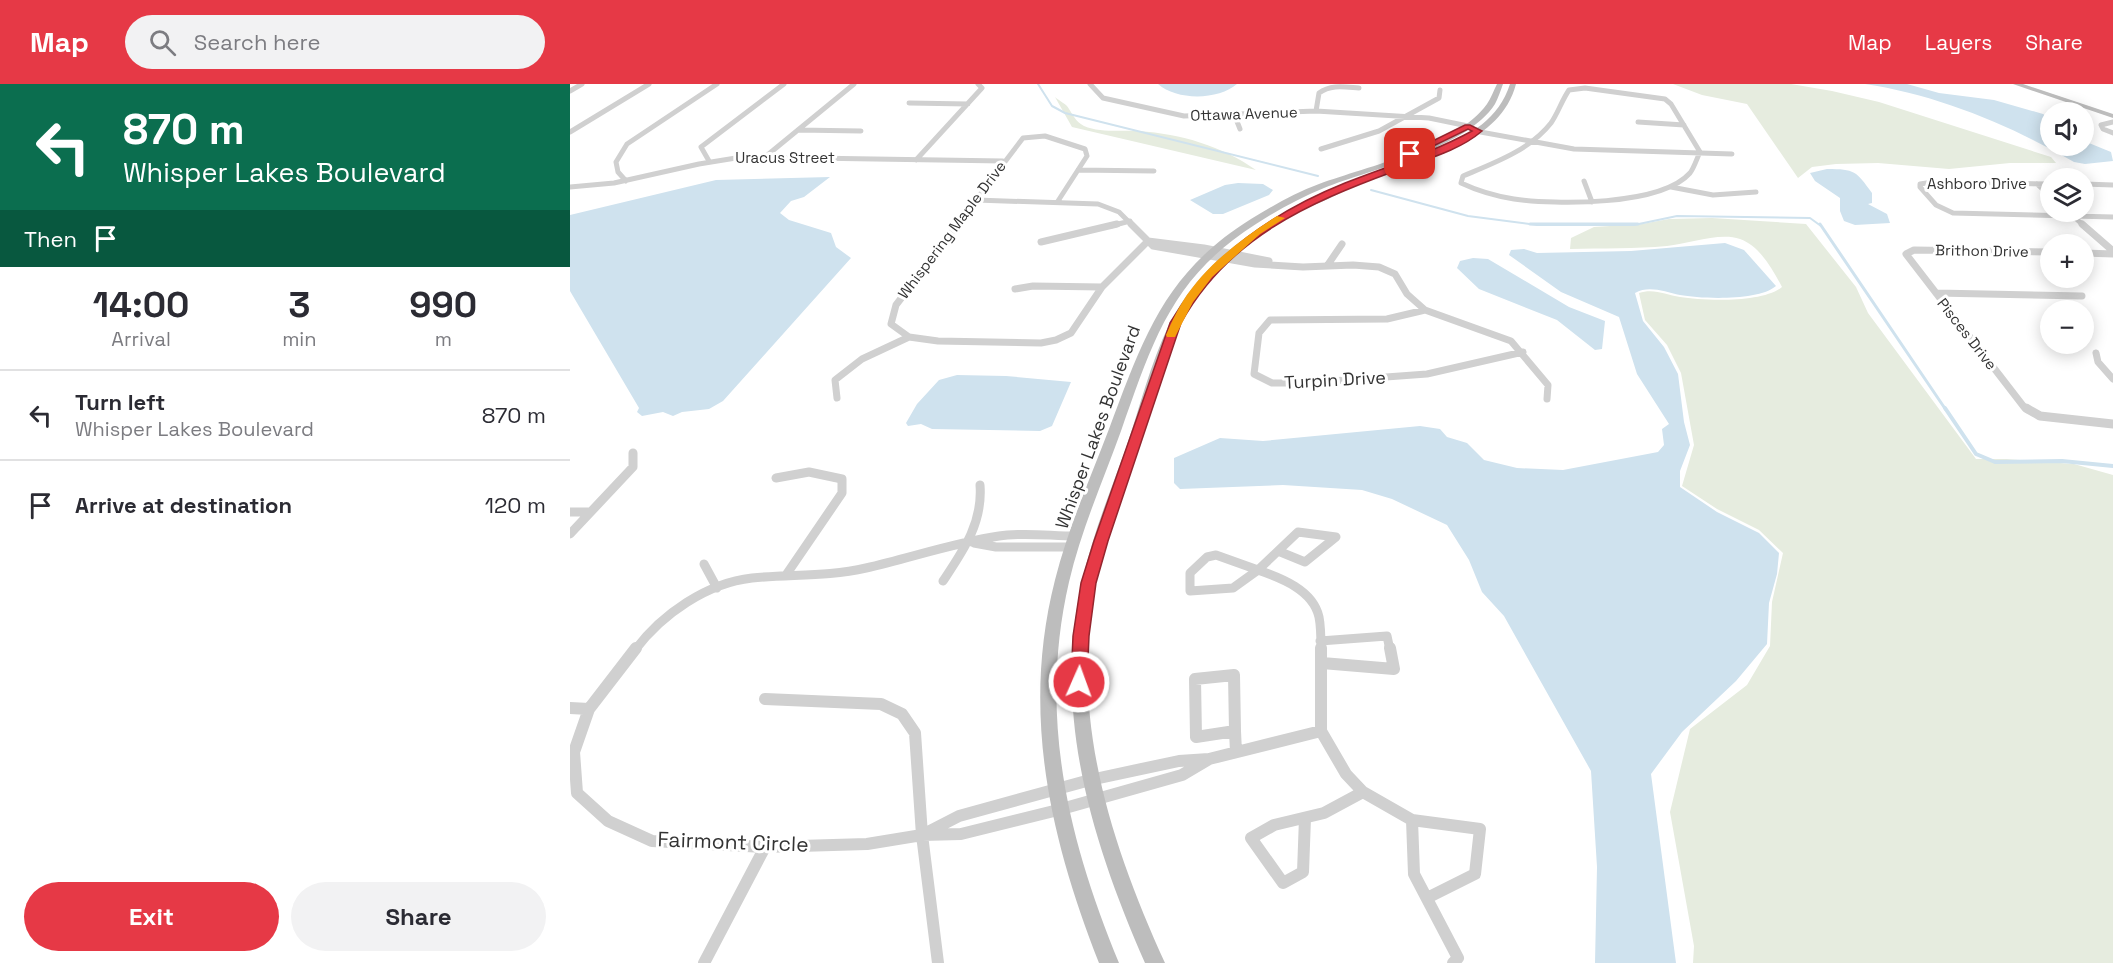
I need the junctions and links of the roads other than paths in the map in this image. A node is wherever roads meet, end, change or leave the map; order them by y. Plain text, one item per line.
1 (582, 84) edge
2 (649, 84) edge
3 (717, 84) edge
4 (784, 84) edge
5 (854, 84) edge
6 (978, 84) edge
7 (1090, 84) edge
8 (1500, 84) edge
9 (1513, 84) edge
10 (2016, 84) edge
11 (1359, 88) dead end
12 (570, 90) edge
13 (1440, 90) dead end
14 (909, 103) dead end
15 (968, 104) junction
16 (1316, 111) junction
17 (1234, 114) junction
18 (2113, 116) edge
19 (1406, 117) junction
20 (1638, 122) dead end
21 (2113, 123) edge
22 (1684, 125) junction
23 (1240, 129) dead end
24 (1470, 129) junction
25 (798, 130) junction
26 (861, 131) dead end
27 (570, 132) edge
28 (2113, 133) edge
29 (1531, 141) junction
30 (1321, 149) dead end
31 (1700, 152) junction
32 (1732, 154) dead end
33 (765, 157) junction
34 (916, 160) junction
35 (709, 161) junction
36 (1003, 161) junction
37 (1078, 170) junction
38 (1154, 171) dead end
39 (626, 181) junction
40 (1584, 181) dead end
41 (2037, 184) joint
42 (2094, 184) edge
43 (2113, 184) edge
44 (570, 187) edge
45 (1671, 187) junction
46 (2040, 187) edge
47 (1755, 192) dead end
48 (976, 200) junction
49 (1058, 201) junction
50 (1592, 202) junction
51 (2040, 214) edge
52 (2094, 216) edge
53 (2113, 217) edge
54 (1130, 221) junction
55 (2080, 222) edge
56 (1149, 241) junction
57 (1041, 242) dead end
58 (1342, 244) dead end
59 (1914, 250) joint
60 (2040, 252) edge
61 (1211, 253) junction
62 (2094, 253) edge
63 (2113, 253) edge
64 (1228, 256) junction
65 (1327, 266) junction
66 (1102, 287) junction
67 (1015, 289) dead end
68 (1936, 293) junction
69 (2082, 296) dead end
70 (1425, 310) junction
71 (909, 338) junction
72 (1522, 352) junction
73 (2096, 352) dead end
74 (1139, 363) junction
75 (1161, 364) junction
76 (2113, 379) edge
77 (837, 398) dead end
78 (1547, 399) dead end
79 (2113, 424) edge
80 (633, 453) dead end
81 (776, 478) dead end
82 (980, 485) dead end
83 (570, 512) edge
84 (590, 512) junction
85 (570, 534) edge
86 (969, 542) junction
87 (1074, 542) junction
88 (1277, 551) junction
89 (704, 564) dead end
90 (1258, 570) junction
91 (786, 576) junction
92 (943, 581) dead end
93 (717, 588) junction
94 (1320, 641) junction
95 (1322, 663) junction
96 (765, 699) dead end
97 (570, 708) edge
98 (589, 709) junction
99 (1236, 731) junction
100 (1321, 731) junction
101 (1236, 752) junction
102 (1209, 759) junction
103 (1090, 780) junction
104 (1054, 790) junction
105 (1363, 792) junction
106 (573, 794) edge
107 (1094, 800) junction
108 (1058, 810) junction
109 (1305, 818) junction
110 (1412, 820) junction
111 (922, 835) junction
112 (765, 847) junction
113 (1427, 898) junction
114 (704, 963) edge
115 (938, 963) edge
116 (1109, 963) edge
117 (1155, 963) edge
118 (1454, 963) edge

1 - 12 street
2 - 27 street
3 - 39 street
4 - 35 street
5 - 25 street
6 - 15 street
7 - 17 street, Ottawa Avenue
8 - 24 street, Whisper Lakes Boulevard
9 - 24 street, Whisper Lakes Boulevard
10 - 18 street
11 - 16 street
13 - 19 street
14 - 15 street
15 - 34 street
16 - 17 street, Ottawa Avenue
16 - 19 street, Ottawa Avenue
17 - 23 street
19 - 24 street, Ottawa Avenue
19 - 30 street
20 - 22 street
21 - 28 street
22 - 29 street
22 - 31 street
24 - 29 street, Ottawa Avenue
24 - 61 street, Whisper Lakes Boulevard
24 - 64 street, Whisper Lakes Boulevard
25 - 26 street
25 - 33 street
29 - 31 street, Ottawa Avenue
29 - 50 street
31 - 32 street, Ottawa Avenue
31 - 45 street
33 - 34 street, Uracus Street
33 - 35 street, Uracus Street
34 - 36 street, Uracus Street
35 - 39 street, Uracus Street
36 - 37 street, Whispering Maple Drive
36 - 48 street, Whispering Maple Drive
37 - 38 street
37 - 49 street
39 - 44 street, Uracus Street
40 - 50 street
41 - 46 street
41 - 51 street, Ashboro Drive
42 - 43 street
45 - 47 street
45 - 50 street
48 - 49 street
48 - 71 street, Whispering Maple Drive
49 - 54 street
52 - 53 street
54 - 56 street
54 - 57 street
55 - 63 street
56 - 61 street
56 - 66 street
58 - 65 street
59 - 60 street, Brithon Drive
59 - 68 street, Pisces Drive
61 - 64 street
61 - 74 street, Whisper Lakes Boulevard
62 - 63 street
64 - 65 street
64 - 75 street, Whisper Lakes Boulevard
65 - 70 street
66 - 67 street
66 - 71 street
68 - 69 street
68 - 79 street, Pisces Drive
70 - 72 street
70 - 72 street, Turpin Drive
71 - 77 street
72 - 78 street
73 - 76 street
74 - 75 street
74 - 87 street, Whisper Lakes Boulevard
75 - 103 street, Whisper Lakes Boulevard
80 - 84 street
81 - 91 street
82 - 86 street
83 - 84 street
84 - 85 street
86 - 87 street, Fairmont Circle
86 - 91 street, Fairmont Circle
86 - 92 street
87 - 104 street, Whisper Lakes Boulevard
88 - 88 street
88 - 90 street
89 - 93 street
90 - 90 street
90 - 94 street
91 - 93 street, Fairmont Circle
93 - 98 street, Fairmont Circle
94 - 95 street
94 - 95 street
95 - 100 street
96 - 111 street
97 - 98 street
98 - 106 street, Fairmont Circle
99 - 99 street
99 - 101 street
100 - 101 street
100 - 105 street
101 - 102 street
102 - 103 street, Fairmont Circle
102 - 107 street, Fairmont Circle
103 - 104 street, Fairmont Circle
103 - 107 street, Whisper Lakes Boulevard
104 - 108 street, Whisper Lakes Boulevard
104 - 111 street, Fairmont Circle
105 - 109 street
105 - 110 street
106 - 112 street, Fairmont Circle
107 - 108 street, Fairmont Circle
107 - 117 street, Whisper Lakes Boulevard
108 - 111 street, Fairmont Circle
108 - 116 street, Whisper Lakes Boulevard
109 - 109 street
110 - 113 street
110 - 113 street
111 - 112 street, Fairmont Circle
111 - 115 street
112 - 114 street
113 - 118 street

